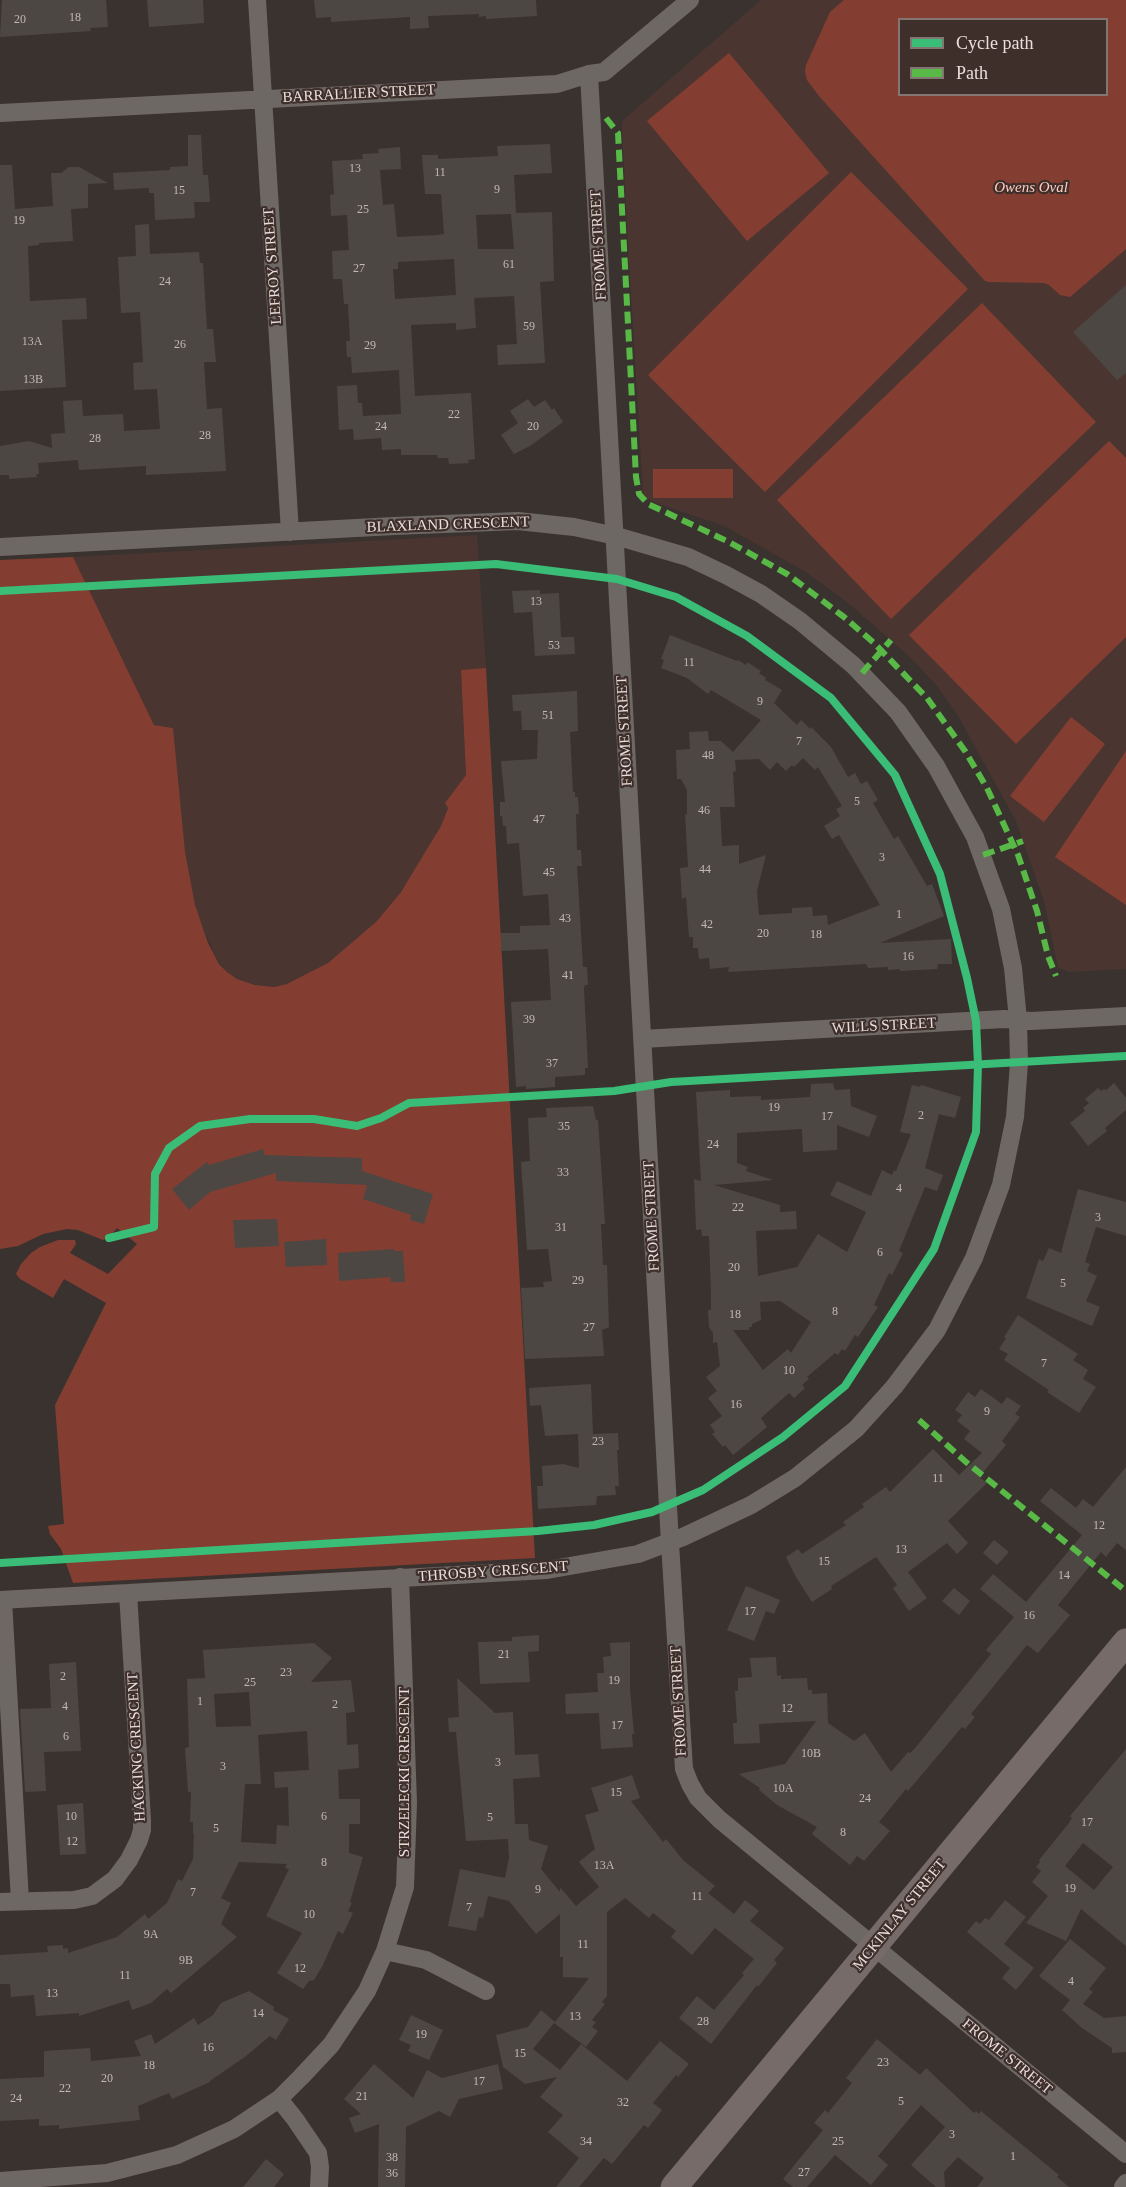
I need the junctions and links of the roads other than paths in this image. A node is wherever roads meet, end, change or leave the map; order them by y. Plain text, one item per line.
1 (256, 0) edge
2 (690, 0) edge
3 (589, 74) junction
4 (262, 99) junction
5 (0, 113) edge
6 (291, 532) junction
7 (616, 536) junction
8 (0, 547) edge
9 (1126, 1016) edge
10 (1018, 1020) junction
11 (642, 1039) junction
12 (670, 1543) junction
13 (400, 1577) junction
14 (128, 1593) junction
15 (1, 1600) edge
16 (1126, 1642) edge
17 (20, 1901) junction
18 (0, 1902) edge
19 (874, 1947) junction
20 (385, 1951) junction
21 (486, 1990) dead end
22 (279, 2099) junction
23 (1126, 2154) edge
24 (0, 2181) edge
25 (1126, 2183) edge
26 (319, 2187) edge
27 (674, 2187) edge
28 (1123, 2187) edge

1 - 4 street, LEFROY STREET
2 - 3 street, BARRALLIER STREET
3 - 4 street, BARRALLIER STREET
3 - 7 street, FROME STREET
4 - 5 street, BARRALLIER STREET
4 - 6 street, LEFROY STREET
6 - 7 street, BLAXLAND CRESCENT
6 - 8 street, BLAXLAND CRESCENT
7 - 10 street, BLAXLAND CRESCENT
7 - 11 street, FROME STREET
9 - 10 street, WILLS STREET
10 - 11 street, WILLS STREET
10 - 12 street, THROSBY CRESCENT
11 - 12 street, FROME STREET
12 - 13 street, THROSBY CRESCENT
12 - 19 street, FROME STREET
13 - 14 street, THROSBY CRESCENT
13 - 20 street, STRZELECKI CRESCENT
14 - 15 street, THROSBY CRESCENT
14 - 17 street, HACKING CRESCENT
15 - 17 street
16 - 19 street, MCKINLAY STREET
17 - 18 street, HACKING CRESCENT
19 - 23 street, FROME STREET
19 - 27 street, MCKINLAY STREET
20 - 21 street
20 - 22 street, STRZELECKI CRESCENT
22 - 24 street, STRZELECKI CRESCENT
22 - 26 street
25 - 28 street

